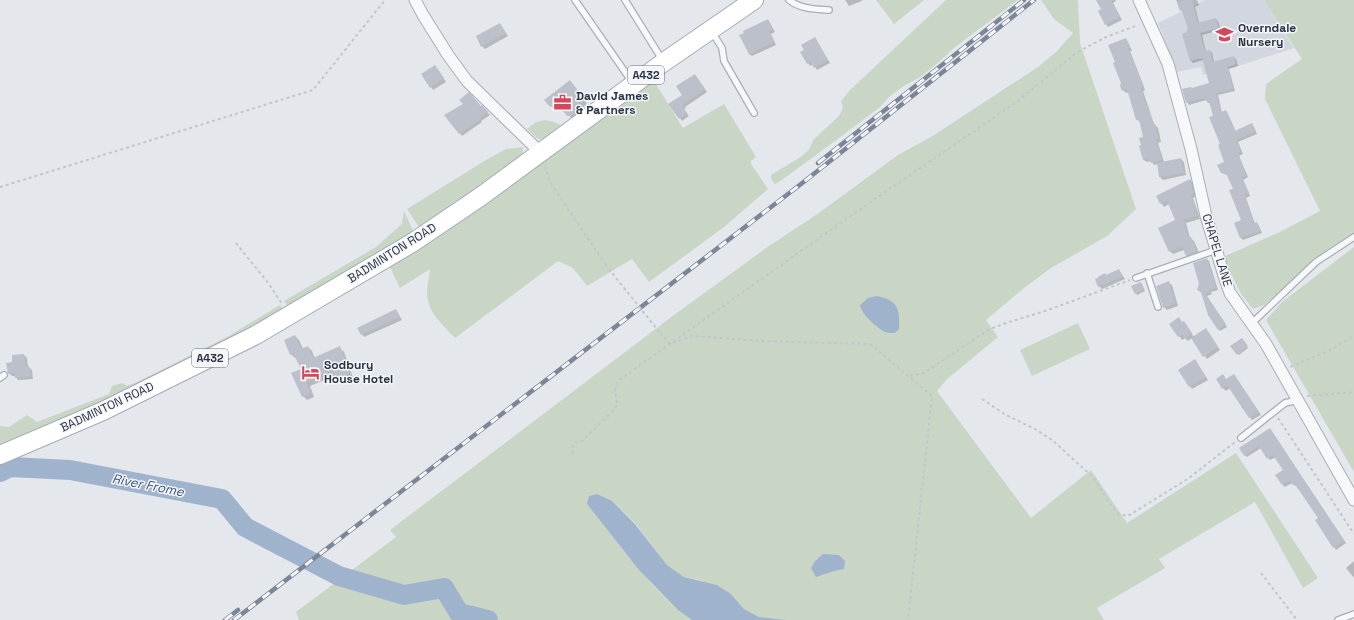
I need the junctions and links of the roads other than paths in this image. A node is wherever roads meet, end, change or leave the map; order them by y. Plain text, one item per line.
1 (415, 0) edge
2 (575, 0) edge
3 (625, 0) edge
4 (754, 0) edge
5 (789, 0) edge
6 (1139, 0) edge
7 (829, 10) dead end
8 (711, 30) junction
9 (664, 62) junction
10 (634, 84) junction
11 (754, 113) dead end
12 (541, 153) junction
13 (1354, 237) edge
14 (1216, 250) junction
15 (1147, 273) junction
16 (1136, 278) road end
17 (1158, 307) dead end
18 (1252, 323) junction
19 (1297, 398) junction
20 (1241, 438) road end
21 (0, 455) edge
22 (1354, 500) edge
23 (1354, 614) edge
24 (1338, 620) edge

1 - 12 street
2 - 10 lane
3 - 9 lane
4 - 8 main road, BADMINTON ROAD / A432
5 - 7 lane
6 - 14 street, CHAPEL LANE
8 - 9 main road, BADMINTON ROAD / A432
8 - 11 lane
9 - 10 main road, BADMINTON ROAD / A432
10 - 12 main road, BADMINTON ROAD / A432
12 - 21 main road, BADMINTON ROAD / A432
13 - 18 lane
14 - 15 lane
14 - 18 street, CHAPEL LANE
15 - 16 lane
15 - 17 lane
18 - 19 street, CHAPEL LANE
19 - 20 lane
19 - 22 street, CHAPEL LANE
23 - 24 lane

